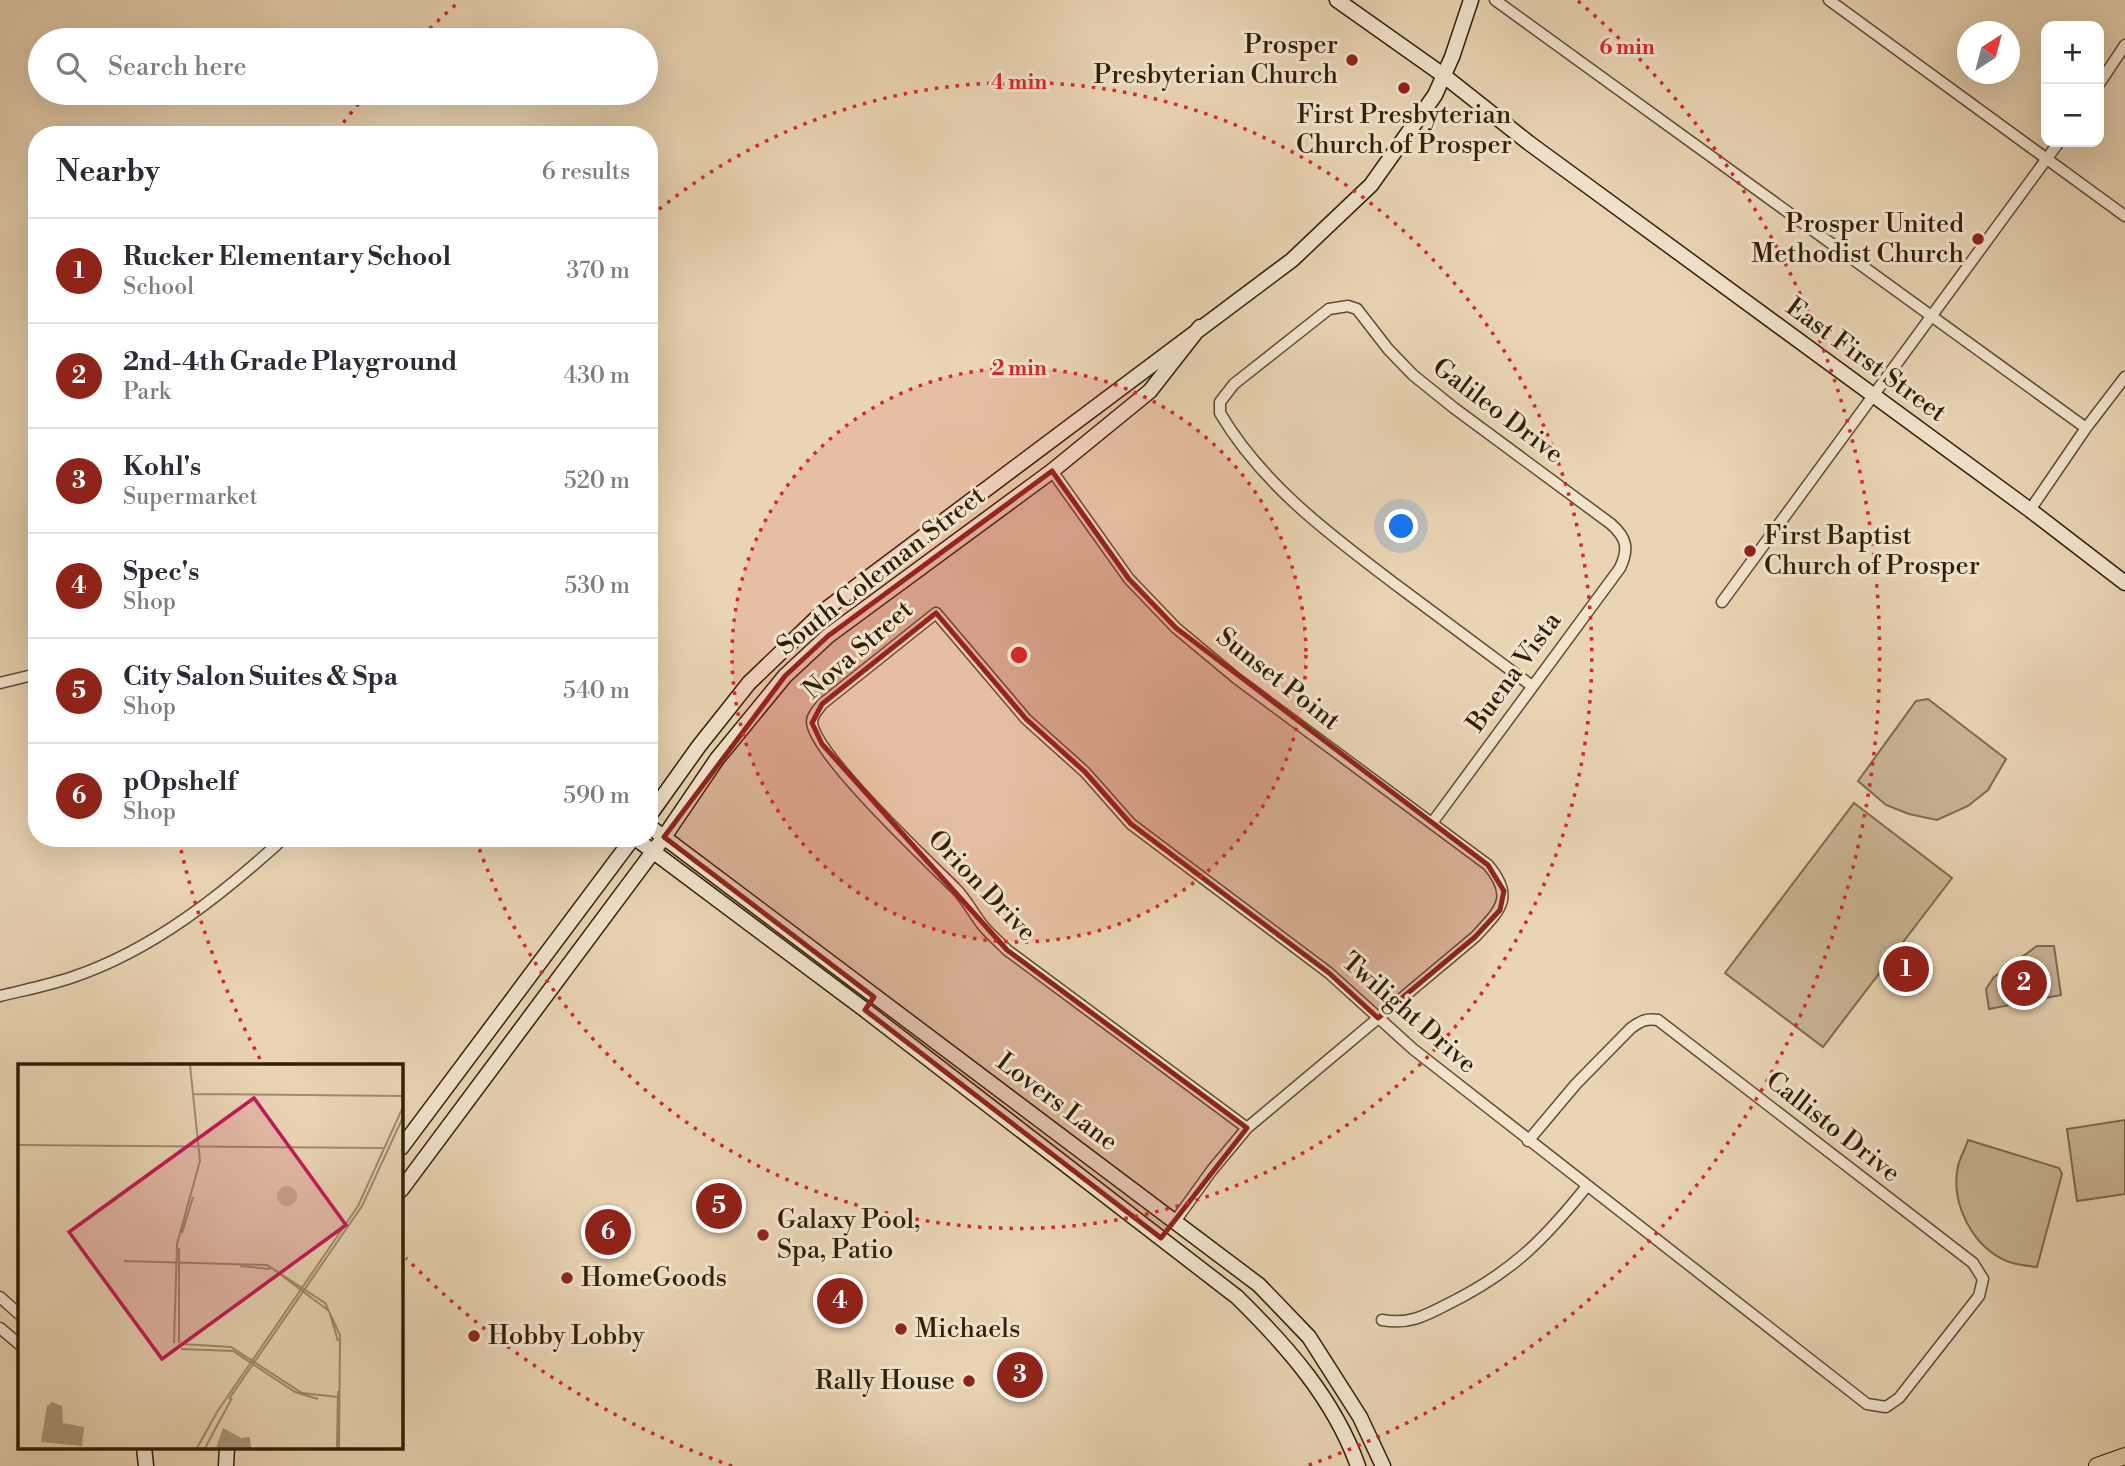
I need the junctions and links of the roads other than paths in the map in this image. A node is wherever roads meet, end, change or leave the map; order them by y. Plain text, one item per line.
1 (1337, 0) edge
2 (1471, 0) edge
3 (1495, 0) edge
4 (1829, 0) edge
5 (2125, 45) edge
6 (1443, 75) junction
7 (2100, 84) edge
8 (2055, 147) edge
9 (2046, 158) junction
10 (2125, 216) edge
11 (1930, 315) junction
12 (1200, 327) junction
13 (2125, 377) edge
14 (1874, 396) junction
15 (2086, 428) junction
16 (1038, 450) junction
17 (1052, 471) junction
18 (2030, 510) junction
19 (1626, 546) joint
20 (2125, 583) edge
21 (1722, 602) dead end
22 (936, 613) joint
23 (28, 676) edge
24 (0, 683) edge
25 (1532, 686) junction
26 (812, 723) joint
27 (658, 803) edge
28 (1432, 823) junction
29 (658, 833) edge
30 (664, 837) junction
31 (658, 845) edge
32 (275, 847) edge
33 (627, 847) edge
34 (646, 847) edge
35 (657, 847) edge
36 (653, 852) junction
37 (0, 996) edge
38 (874, 996) junction
39 (864, 1010) junction
40 (1378, 1018) junction
41 (470, 1055) junction
42 (459, 1070) junction
43 (490, 1070) junction
44 (479, 1085) junction
45 (1247, 1128) junction
46 (1528, 1141) junction
47 (402, 1147) edge
48 (1587, 1186) junction
49 (402, 1189) edge
50 (1176, 1220) junction
51 (1161, 1238) junction
52 (0, 1297) edge
53 (18, 1313) edge
54 (1382, 1320) dead end
55 (0, 1328) edge
56 (18, 1343) edge
57 (1886, 1407) joint
58 (2125, 1456) edge
59 (1358, 1466) edge
60 (1383, 1466) edge
61 (2097, 1466) edge

1 - 6 street, East First Street
2 - 6 street, South Coleman Street
3 - 11 street
4 - 9 street
5 - 7 street
6 - 12 street, South Coleman Street
6 - 14 street, East First Street
8 - 9 street
9 - 10 street
9 - 11 street
11 - 14 street
11 - 15 street
12 - 16 street, South Coleman Street
12 - 17 street, South Coleman Street
13 - 15 street
14 - 18 street, East First Street
14 - 21 street
15 - 18 street
16 - 17 street
16 - 27 street, South Coleman Street
17 - 28 street, Sunset Point
17 - 30 street, South Coleman Street
18 - 20 street, East First Street
19 - 25 street, Buena Vista
19 - 25 street, Galileo Drive
22 - 26 street, Nova Street
22 - 40 street, Twilight Drive
23 - 24 street
25 - 28 street, Buena Vista
26 - 45 street, Orion Drive
28 - 40 street, Sunset Point
29 - 30 street, Lovers Lane
30 - 31 street, South Coleman Street
30 - 38 street, Lovers Lane
32 - 37 street
33 - 41 street
34 - 36 street, Lovers Lane
35 - 36 street, South Coleman Street
36 - 39 street, Lovers Lane
36 - 43 street, South Coleman Street
38 - 39 street
38 - 50 street, Lovers Lane
39 - 51 street, Lovers Lane
40 - 45 street
40 - 46 street, Twilight Drive
41 - 42 street
41 - 43 street
42 - 44 street
42 - 47 street
43 - 44 street, South Coleman Street
44 - 49 street, South Coleman Street
45 - 50 street
46 - 48 street, Twilight Drive
46 - 57 street, Callisto Drive
48 - 54 street
48 - 57 street, Twilight Drive
50 - 51 street
50 - 60 street, Lovers Lane
51 - 59 street, Lovers Lane
52 - 53 street
55 - 56 street
58 - 61 main road

